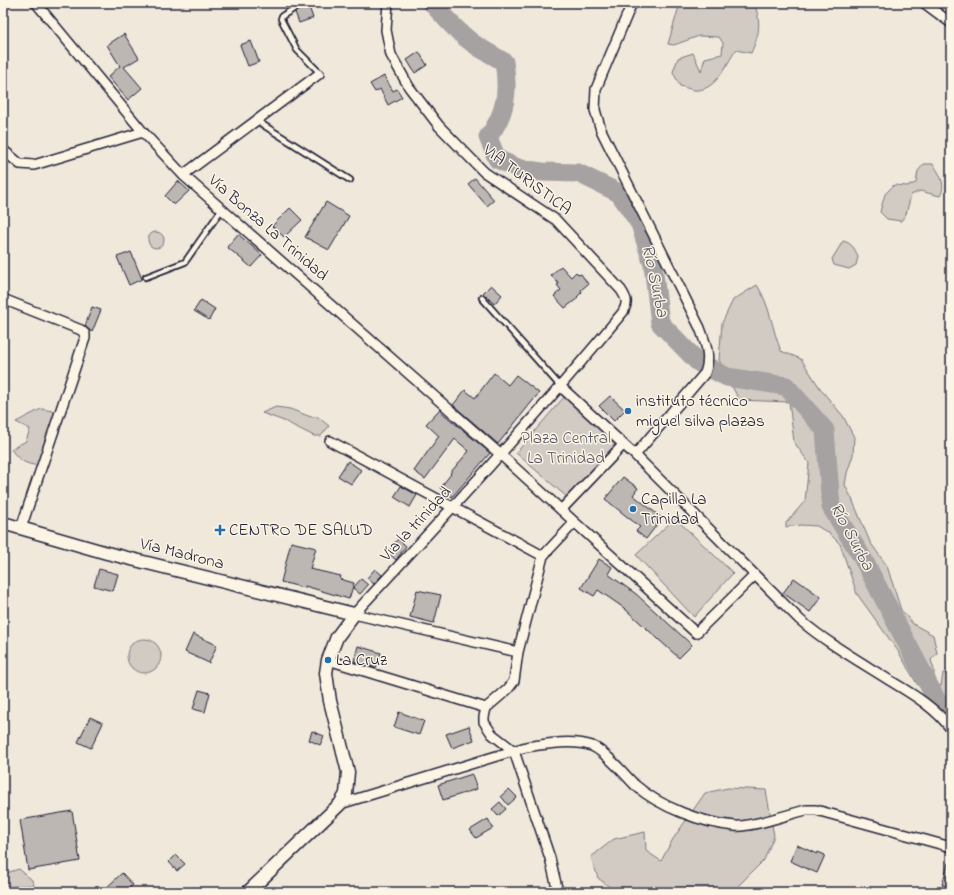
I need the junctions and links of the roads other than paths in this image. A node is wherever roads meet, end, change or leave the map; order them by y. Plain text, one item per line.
1 (36, 3) edge
2 (303, 3) edge
3 (388, 3) edge
4 (632, 3) edge
5 (924, 3) edge
6 (951, 23) edge
7 (319, 74) joint
8 (257, 121) junction
9 (143, 132) junction
10 (3, 150) edge
11 (183, 175) junction
12 (350, 180) dead end
13 (222, 209) junction
14 (146, 277) dead end
15 (482, 298) dead end
16 (3, 299) edge
17 (561, 387) junction
18 (330, 441) dead end
19 (623, 445) junction
20 (501, 455) junction
21 (635, 455) junction
22 (453, 507) junction
23 (561, 510) junction
24 (3, 523) edge
25 (574, 523) junction
26 (21, 528) junction
27 (543, 556) junction
28 (754, 576) junction
29 (354, 614) junction
30 (518, 652) junction
31 (328, 660) junction
32 (486, 708) junction
33 (951, 730) edge
34 (514, 751) junction
35 (340, 804) junction
36 (951, 847) edge
37 (248, 892) edge
38 (558, 892) edge

1 - 9 street, Vía Bonza La Trinidad
2 - 7 lane
3 - 17 street, VIA TURISTICA
4 - 21 street
5 - 6 street
7 - 8 street
8 - 11 street
8 - 12 lane
9 - 10 street
9 - 11 street, Vía Bonza La Trinidad
11 - 13 street, Vía Bonza La Trinidad
13 - 14 lane
13 - 20 street, Vía Bonza La Trinidad
15 - 17 lane
16 - 26 street
17 - 19 street
17 - 20 street, Vía la trinidad
18 - 22 street
19 - 21 street
19 - 23 street
20 - 22 street, Vía la trinidad
20 - 23 street, Vía Bonza La Trinidad
21 - 28 street
22 - 27 street
22 - 29 street, Vía la trinidad
23 - 25 street, Vía Bonza La Trinidad
24 - 26 street, Vía Madrona
25 - 27 street
25 - 28 street, Vía Bonza La Trinidad
26 - 29 street, Vía Madrona
27 - 30 street
28 - 33 street
29 - 30 street
29 - 31 street
30 - 32 street
31 - 32 street
31 - 35 street
32 - 34 street
34 - 35 street
34 - 36 street
34 - 38 street
35 - 37 street

